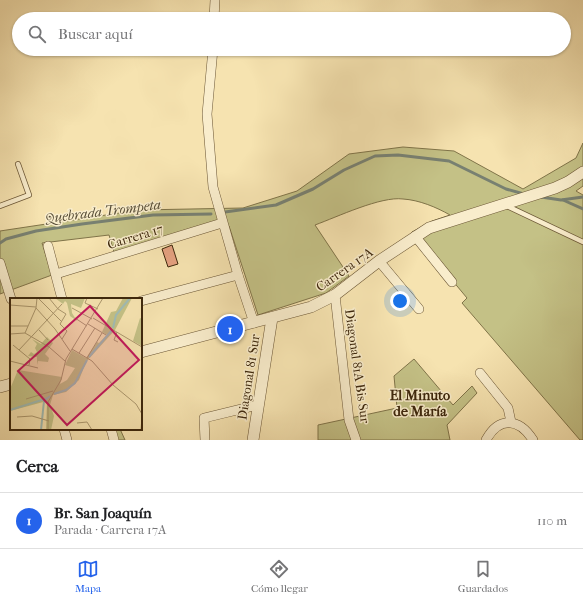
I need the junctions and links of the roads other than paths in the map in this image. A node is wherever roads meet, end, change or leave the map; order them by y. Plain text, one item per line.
1 (215, 0) edge
2 (214, 12) edge
3 (211, 56) edge
4 (18, 164) dead end
5 (583, 172) edge
6 (504, 204) junction
7 (0, 206) edge
8 (222, 222) junction
9 (415, 236) junction
10 (583, 242) edge
11 (48, 246) dead end
12 (379, 261) junction
13 (0, 263) edge
14 (56, 274) junction
15 (238, 275) junction
16 (452, 282) dead end
17 (335, 295) junction
18 (11, 298) edge
19 (62, 298) edge
20 (142, 301) edge
21 (419, 309) dead end
22 (272, 318) junction
23 (254, 323) junction
24 (142, 352) edge
25 (480, 372) dead end
26 (10, 384) edge
27 (0, 387) edge
28 (258, 404) junction
29 (511, 422) junction
30 (64, 430) edge
31 (111, 430) edge
32 (67, 440) edge
33 (114, 440) edge
34 (205, 440) edge
35 (253, 440) edge
36 (356, 440) edge
37 (486, 440) edge
38 (533, 440) edge

1 - 2 street
3 - 8 street, Diagonal 81 Sur
4 - 7 lane
5 - 6 street, Carrera 17A
6 - 9 street, Carrera 17A
6 - 10 lane
8 - 14 street, Carrera 17
8 - 15 street, Diagonal 81 Sur
9 - 12 street, Carrera 17A
9 - 16 street
11 - 14 street
12 - 17 street, Carrera 17A
12 - 21 street
13 - 18 street
14 - 19 street
15 - 20 street
15 - 23 street, Diagonal 81 Sur
17 - 22 street, Carrera 17A
17 - 36 street, Diagonal 81A Bis Sur
22 - 23 street, Carrera 17A
22 - 28 street, Diagonal 81 Sur
23 - 24 street, Carrera 17A
25 - 29 street
26 - 27 street
28 - 34 street
28 - 35 street, Diagonal 81 Sur
29 - 37 street
29 - 38 street
30 - 32 street
31 - 33 street

